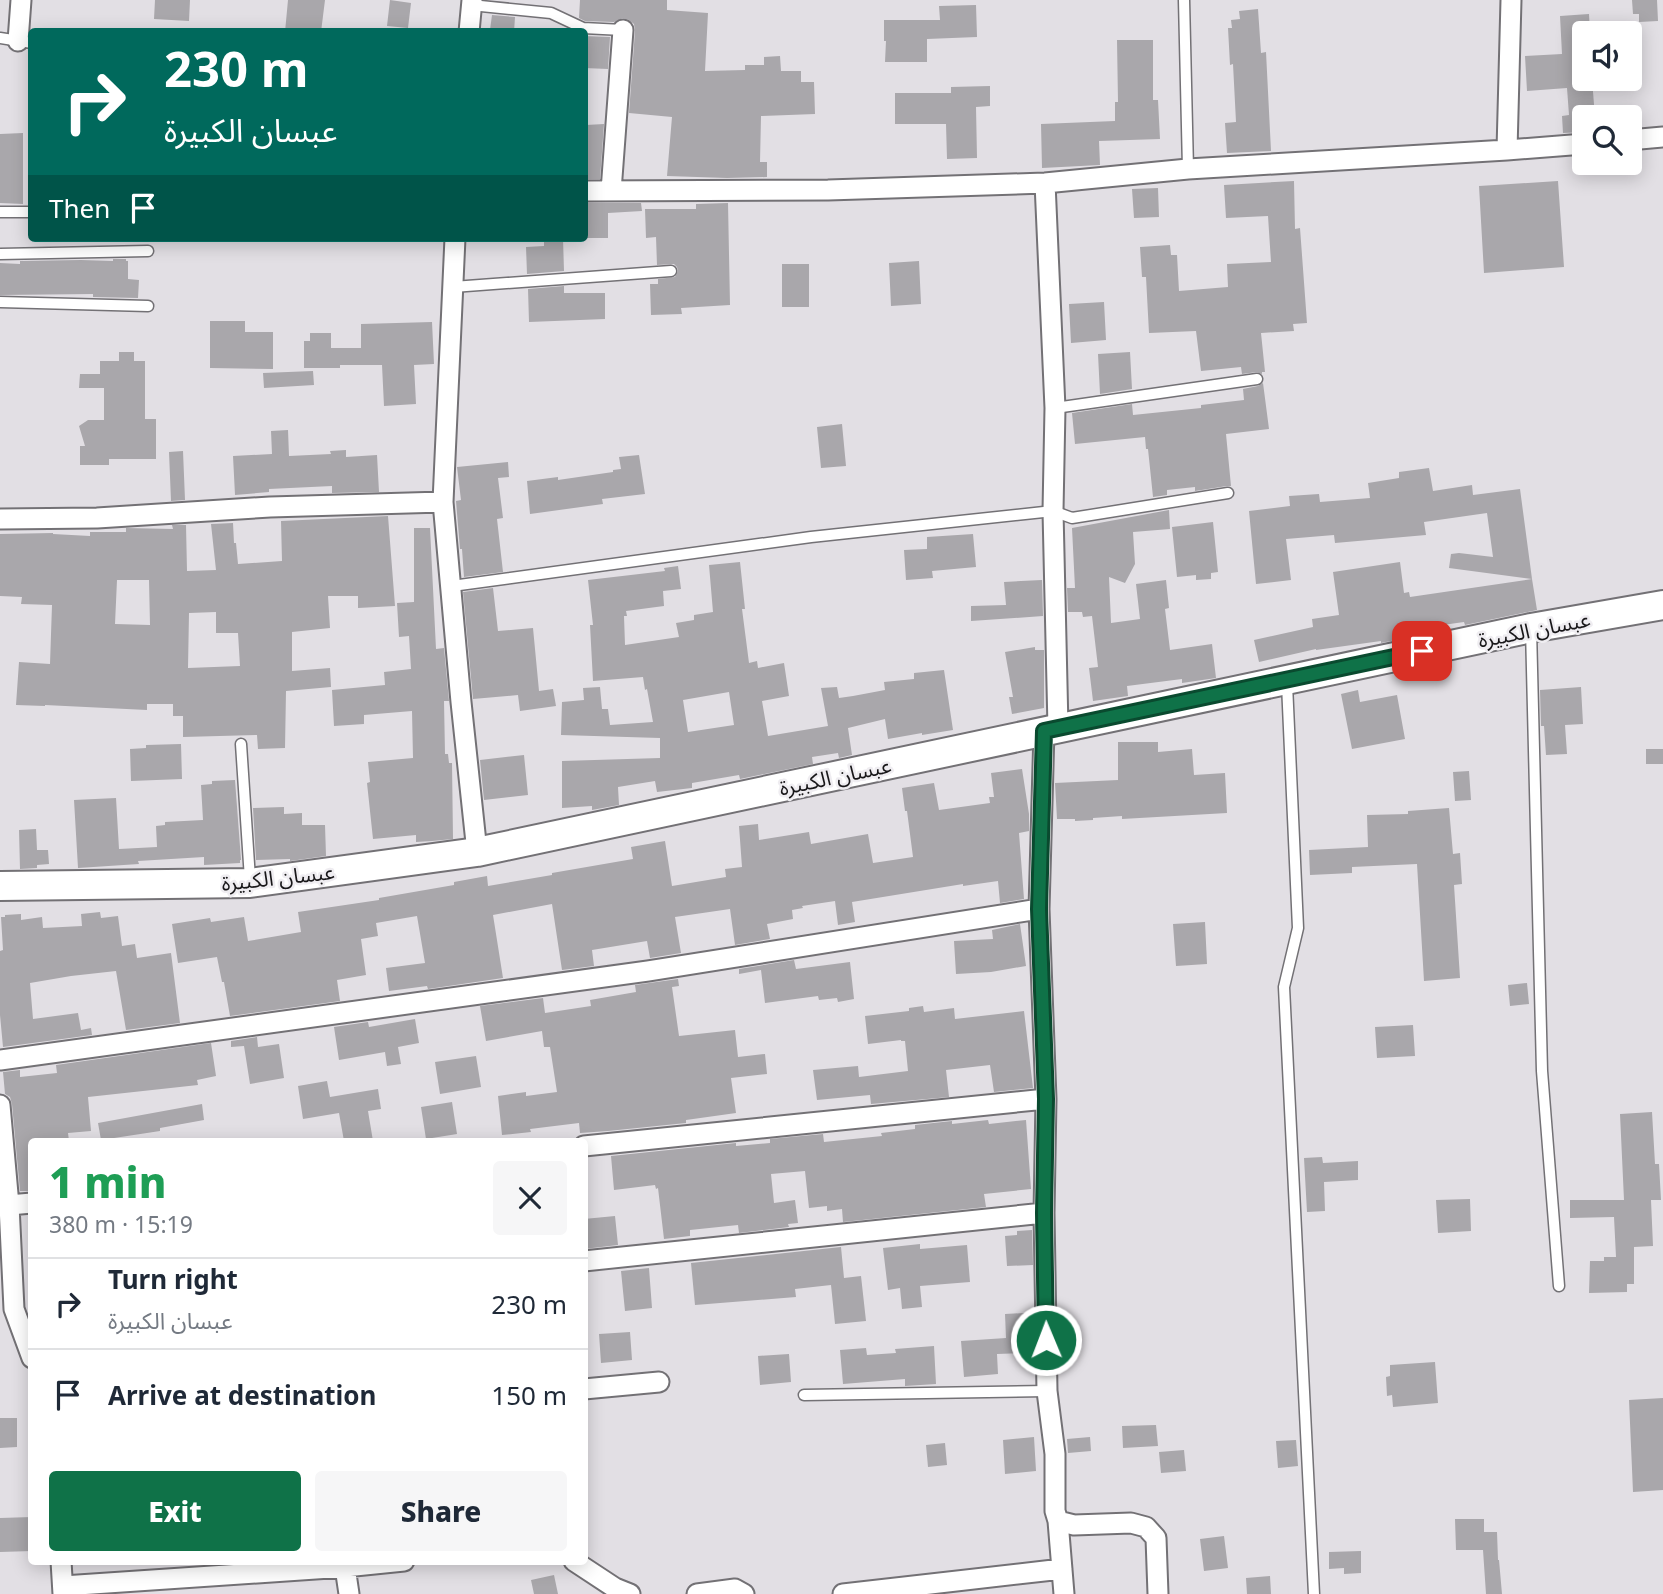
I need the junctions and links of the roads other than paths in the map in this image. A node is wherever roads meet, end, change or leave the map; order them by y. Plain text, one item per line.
1 (21, 0) edge
2 (1184, 0) edge
3 (1511, 0) edge
4 (471, 2) edge
5 (469, 28) edge
6 (583, 28) edge
7 (588, 28) edge
8 (623, 30) joint
9 (17, 41) edge
10 (1663, 137) edge
11 (1642, 139) edge
12 (1572, 145) edge
13 (1507, 150) junction
14 (1188, 169) junction
15 (1045, 183) junction
16 (588, 191) edge
17 (611, 191) junction
18 (0, 212) edge
19 (28, 212) edge
20 (455, 242) edge
21 (148, 251) dead end
22 (0, 254) edge
23 (671, 271) dead end
24 (453, 287) junction
25 (0, 302) edge
26 (148, 306) dead end
27 (1257, 379) dead end
28 (1055, 408) junction
29 (1228, 493) dead end
30 (443, 502) junction
31 (1054, 511) junction
32 (0, 519) edge
33 (452, 586) junction
34 (1663, 605) edge
35 (1531, 628) junction
36 (1287, 680) junction
37 (1051, 729) junction
38 (241, 744) dead end
39 (477, 852) junction
40 (250, 883) junction
41 (0, 886) edge
42 (1039, 909) junction
43 (0, 1060) edge
44 (1046, 1099) junction
45 (0, 1105) edge
46 (588, 1146) edge
47 (28, 1203) edge
48 (9, 1205) junction
49 (1044, 1213) junction
50 (588, 1261) edge
51 (1559, 1286) dead end
52 (23, 1308) edge
53 (28, 1336) edge
54 (659, 1382) dead end
55 (588, 1389) edge
56 (1047, 1391) junction
57 (804, 1395) dead end
58 (1058, 1521) junction
59 (61, 1565) edge
60 (365, 1565) edge
61 (580, 1565) edge
62 (345, 1567) junction
63 (1062, 1569) junction
64 (63, 1590) edge
65 (349, 1594) edge
66 (630, 1594) edge
67 (697, 1594) edge
68 (744, 1594) edge
69 (843, 1594) edge
70 (1064, 1594) edge
71 (1158, 1594) edge
72 (1314, 1594) edge

1 - 9 street
2 - 14 lane
3 - 13 street
4 - 5 street
4 - 6 lane
7 - 8 lane
8 - 17 street
10 - 11 street
12 - 13 street
13 - 14 street
14 - 15 street
15 - 17 street
15 - 28 street
16 - 17 street
18 - 19 lane
20 - 24 street
21 - 22 lane
23 - 24 lane
24 - 30 street
25 - 26 lane
27 - 28 lane
28 - 31 street
29 - 31 lane
30 - 32 street
30 - 33 street
31 - 33 lane
31 - 37 street
33 - 39 street
34 - 35 main road, عبسان الكبيرة
35 - 36 main road, عبسان الكبيرة
35 - 51 lane
36 - 37 main road, عبسان الكبيرة
36 - 72 lane
37 - 39 main road, عبسان الكبيرة
37 - 42 street
38 - 40 lane
39 - 40 main road, عبسان الكبيرة
40 - 41 main road, عبسان الكبيرة
42 - 43 street
42 - 44 street
44 - 46 street
44 - 49 street
45 - 48 street
47 - 48 street
48 - 52 street
49 - 50 street
49 - 56 street
52 - 53 street
54 - 55 street
56 - 57 lane
56 - 58 street
58 - 63 street
58 - 71 street
59 - 64 street
60 - 62 street
61 - 66 street
62 - 64 street
62 - 65 street
63 - 69 street
63 - 70 street
67 - 68 street

